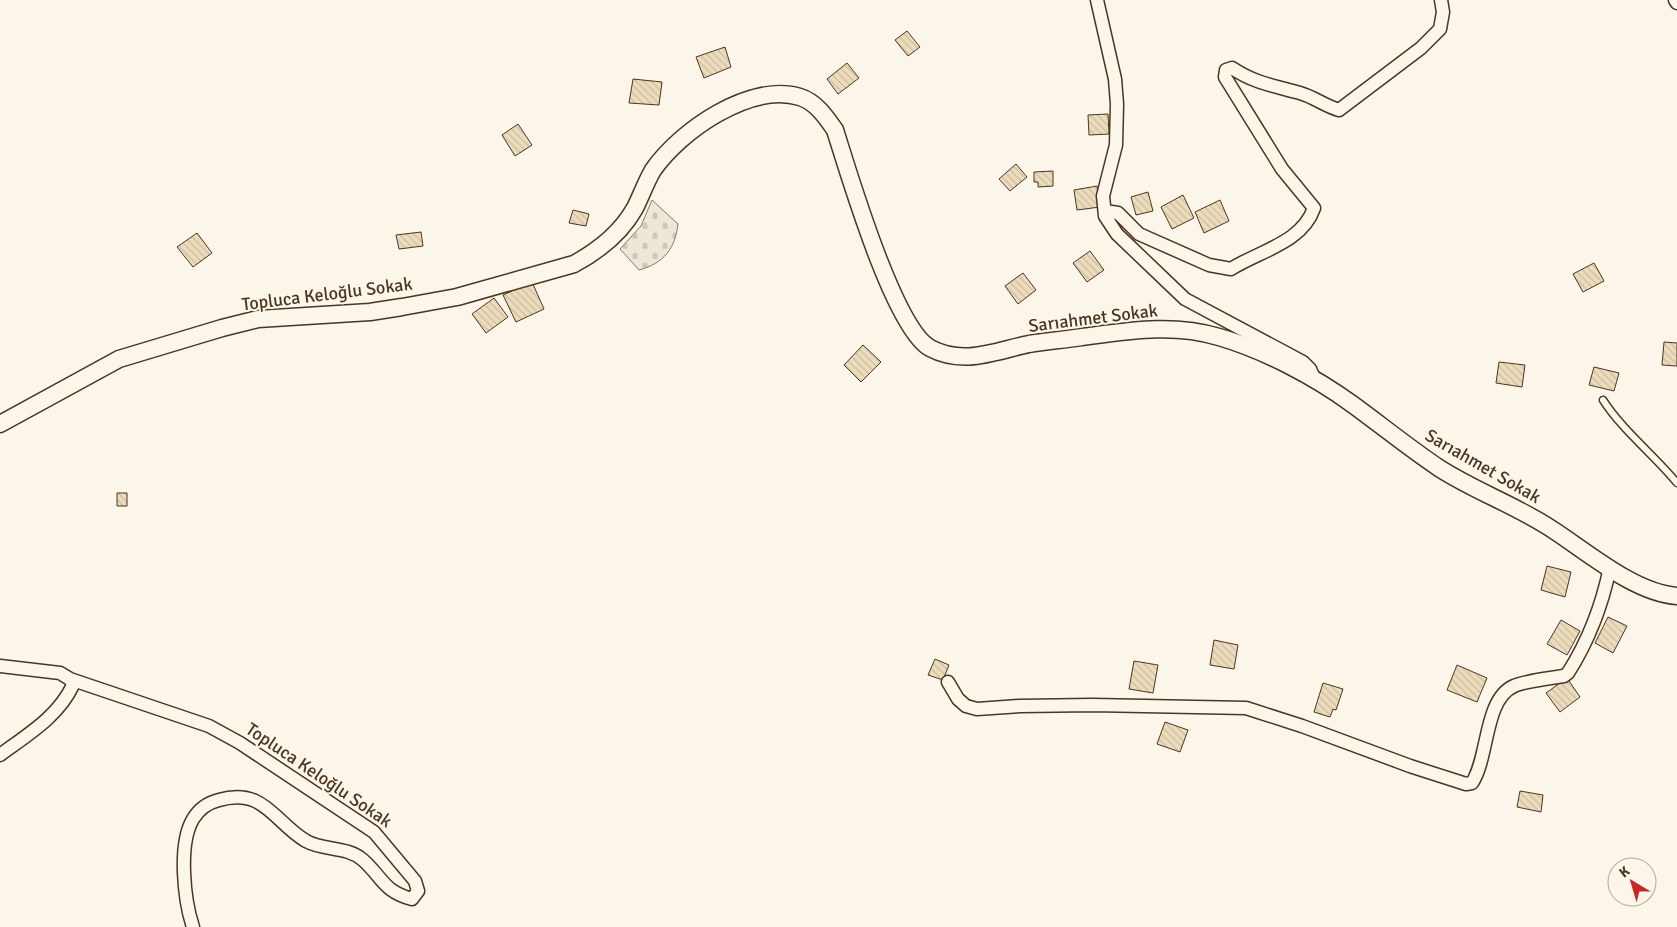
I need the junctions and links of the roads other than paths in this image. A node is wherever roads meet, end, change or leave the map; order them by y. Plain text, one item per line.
1 (1097, 0) edge
2 (1441, 0) edge
3 (811, 104) joint
4 (1104, 211) junction
5 (1314, 378) junction
6 (1603, 400) dead end
7 (0, 424) edge
8 (1677, 483) edge
9 (1610, 567) junction
10 (1677, 596) edge
11 (0, 666) edge
12 (70, 680) junction
13 (948, 682) dead end
14 (0, 755) edge
15 (193, 927) edge

1 - 4 street
2 - 4 street
3 - 5 street, Sarıahmet Sokak
3 - 7 street, Topluca Keloğlu Sokak
4 - 5 street
5 - 9 street, Sarıahmet Sokak
6 - 8 lane
9 - 10 street, Sarıahmet Sokak
9 - 13 street
11 - 12 street, Topluca Keloğlu Sokak
12 - 14 street
12 - 15 street, Topluca Keloğlu Sokak

